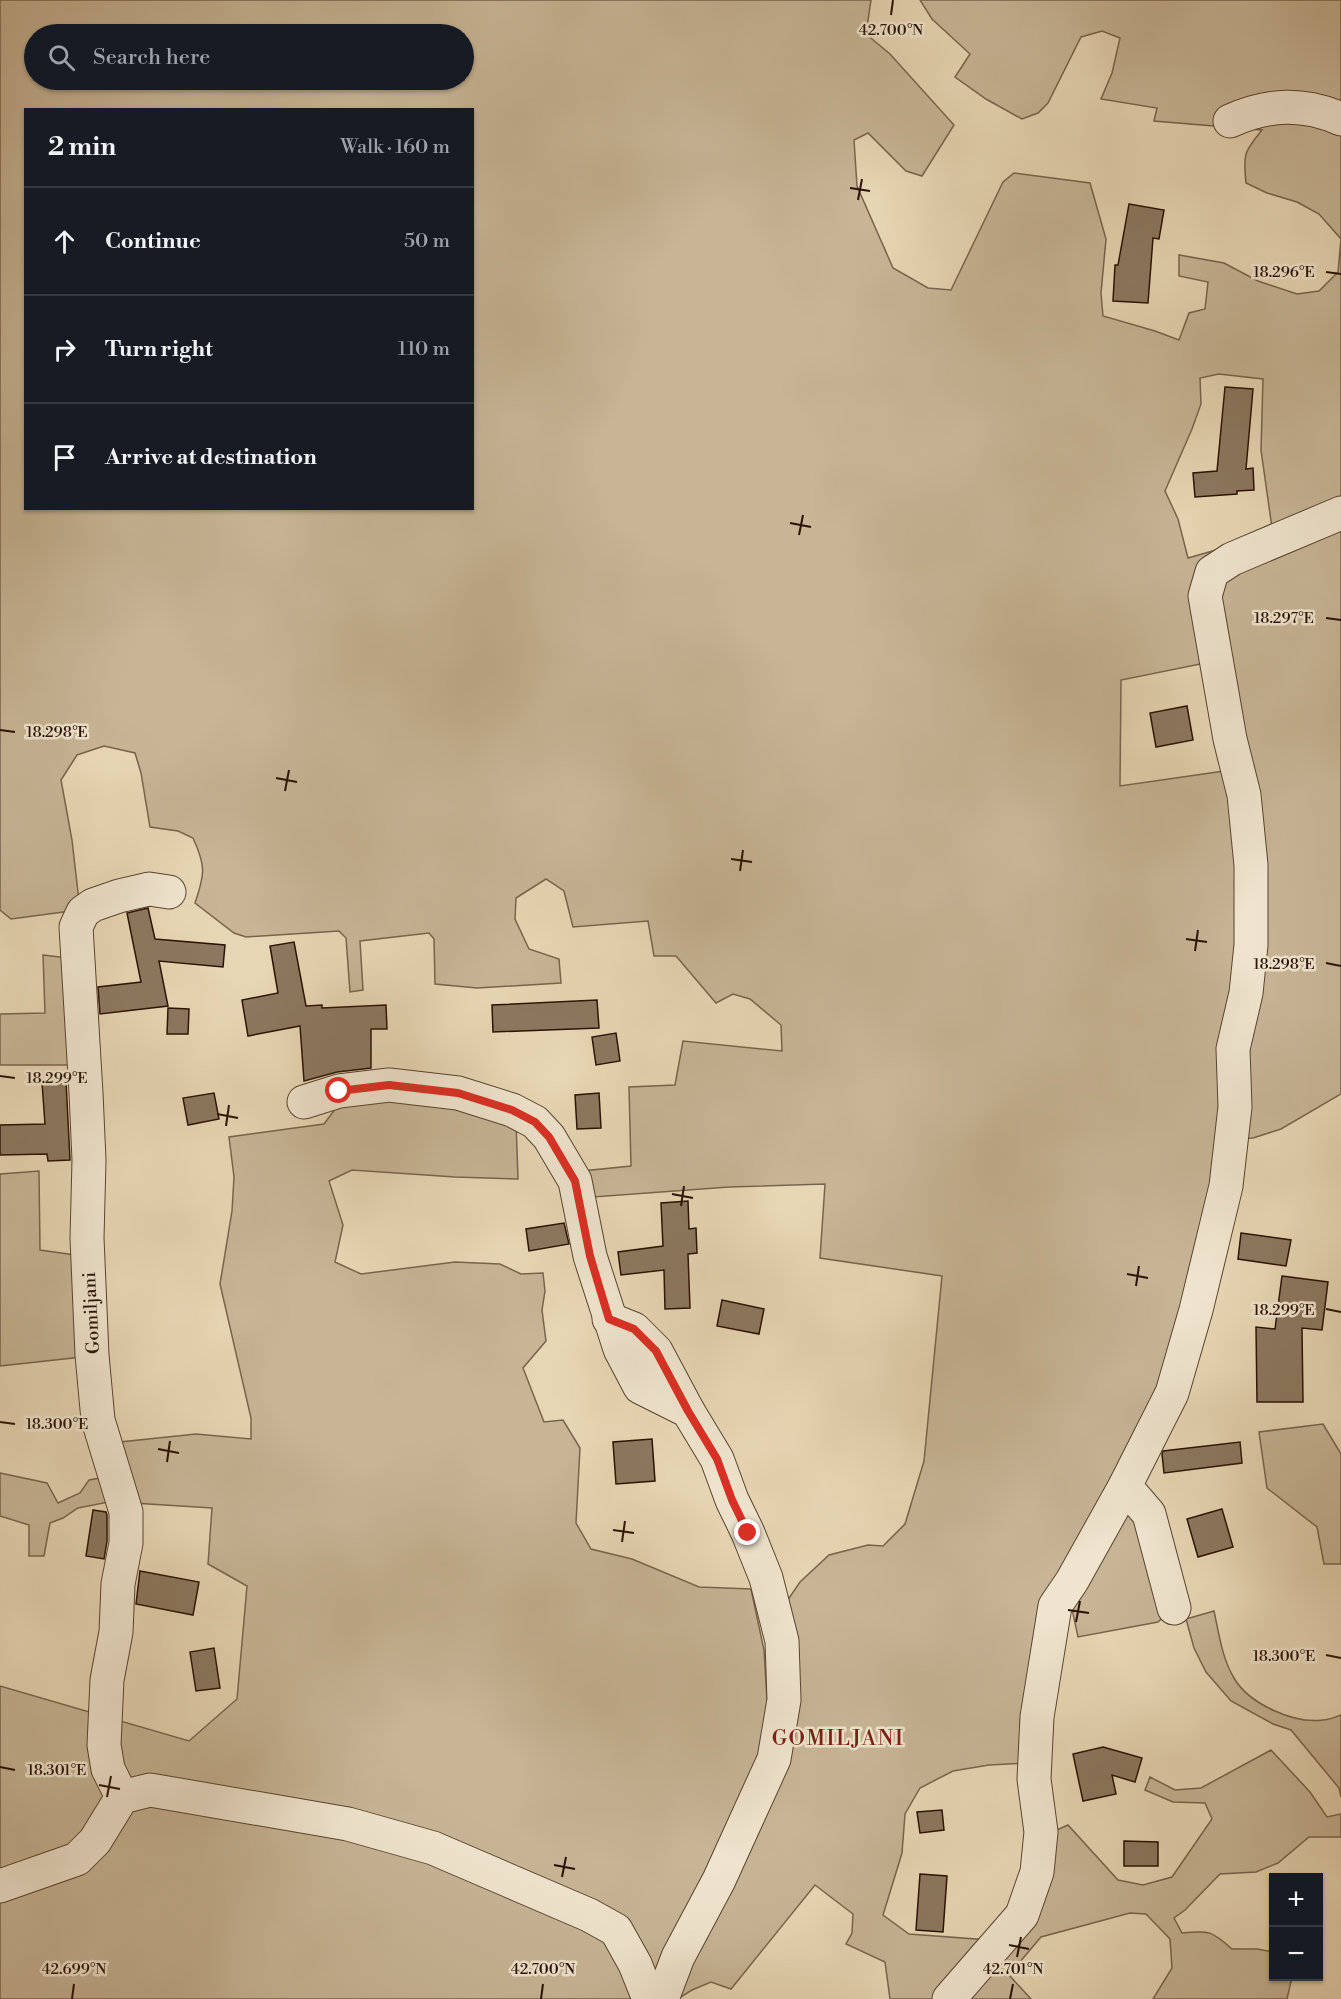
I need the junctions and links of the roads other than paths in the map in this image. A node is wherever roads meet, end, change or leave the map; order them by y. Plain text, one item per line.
1 (1341, 119) edge
2 (1230, 121) dead end
3 (1341, 513) edge
4 (169, 892) dead end
5 (304, 1102) dead end
6 (1125, 1486) junction
7 (1174, 1608) dead end
8 (122, 1797) junction
9 (0, 1886) edge
10 (649, 1999) edge
11 (662, 1999) edge
12 (949, 1999) edge

1 - 2 street
3 - 6 street
4 - 8 street, Gomiljani
5 - 11 street
6 - 7 street
6 - 12 street
8 - 9 street
8 - 10 street

